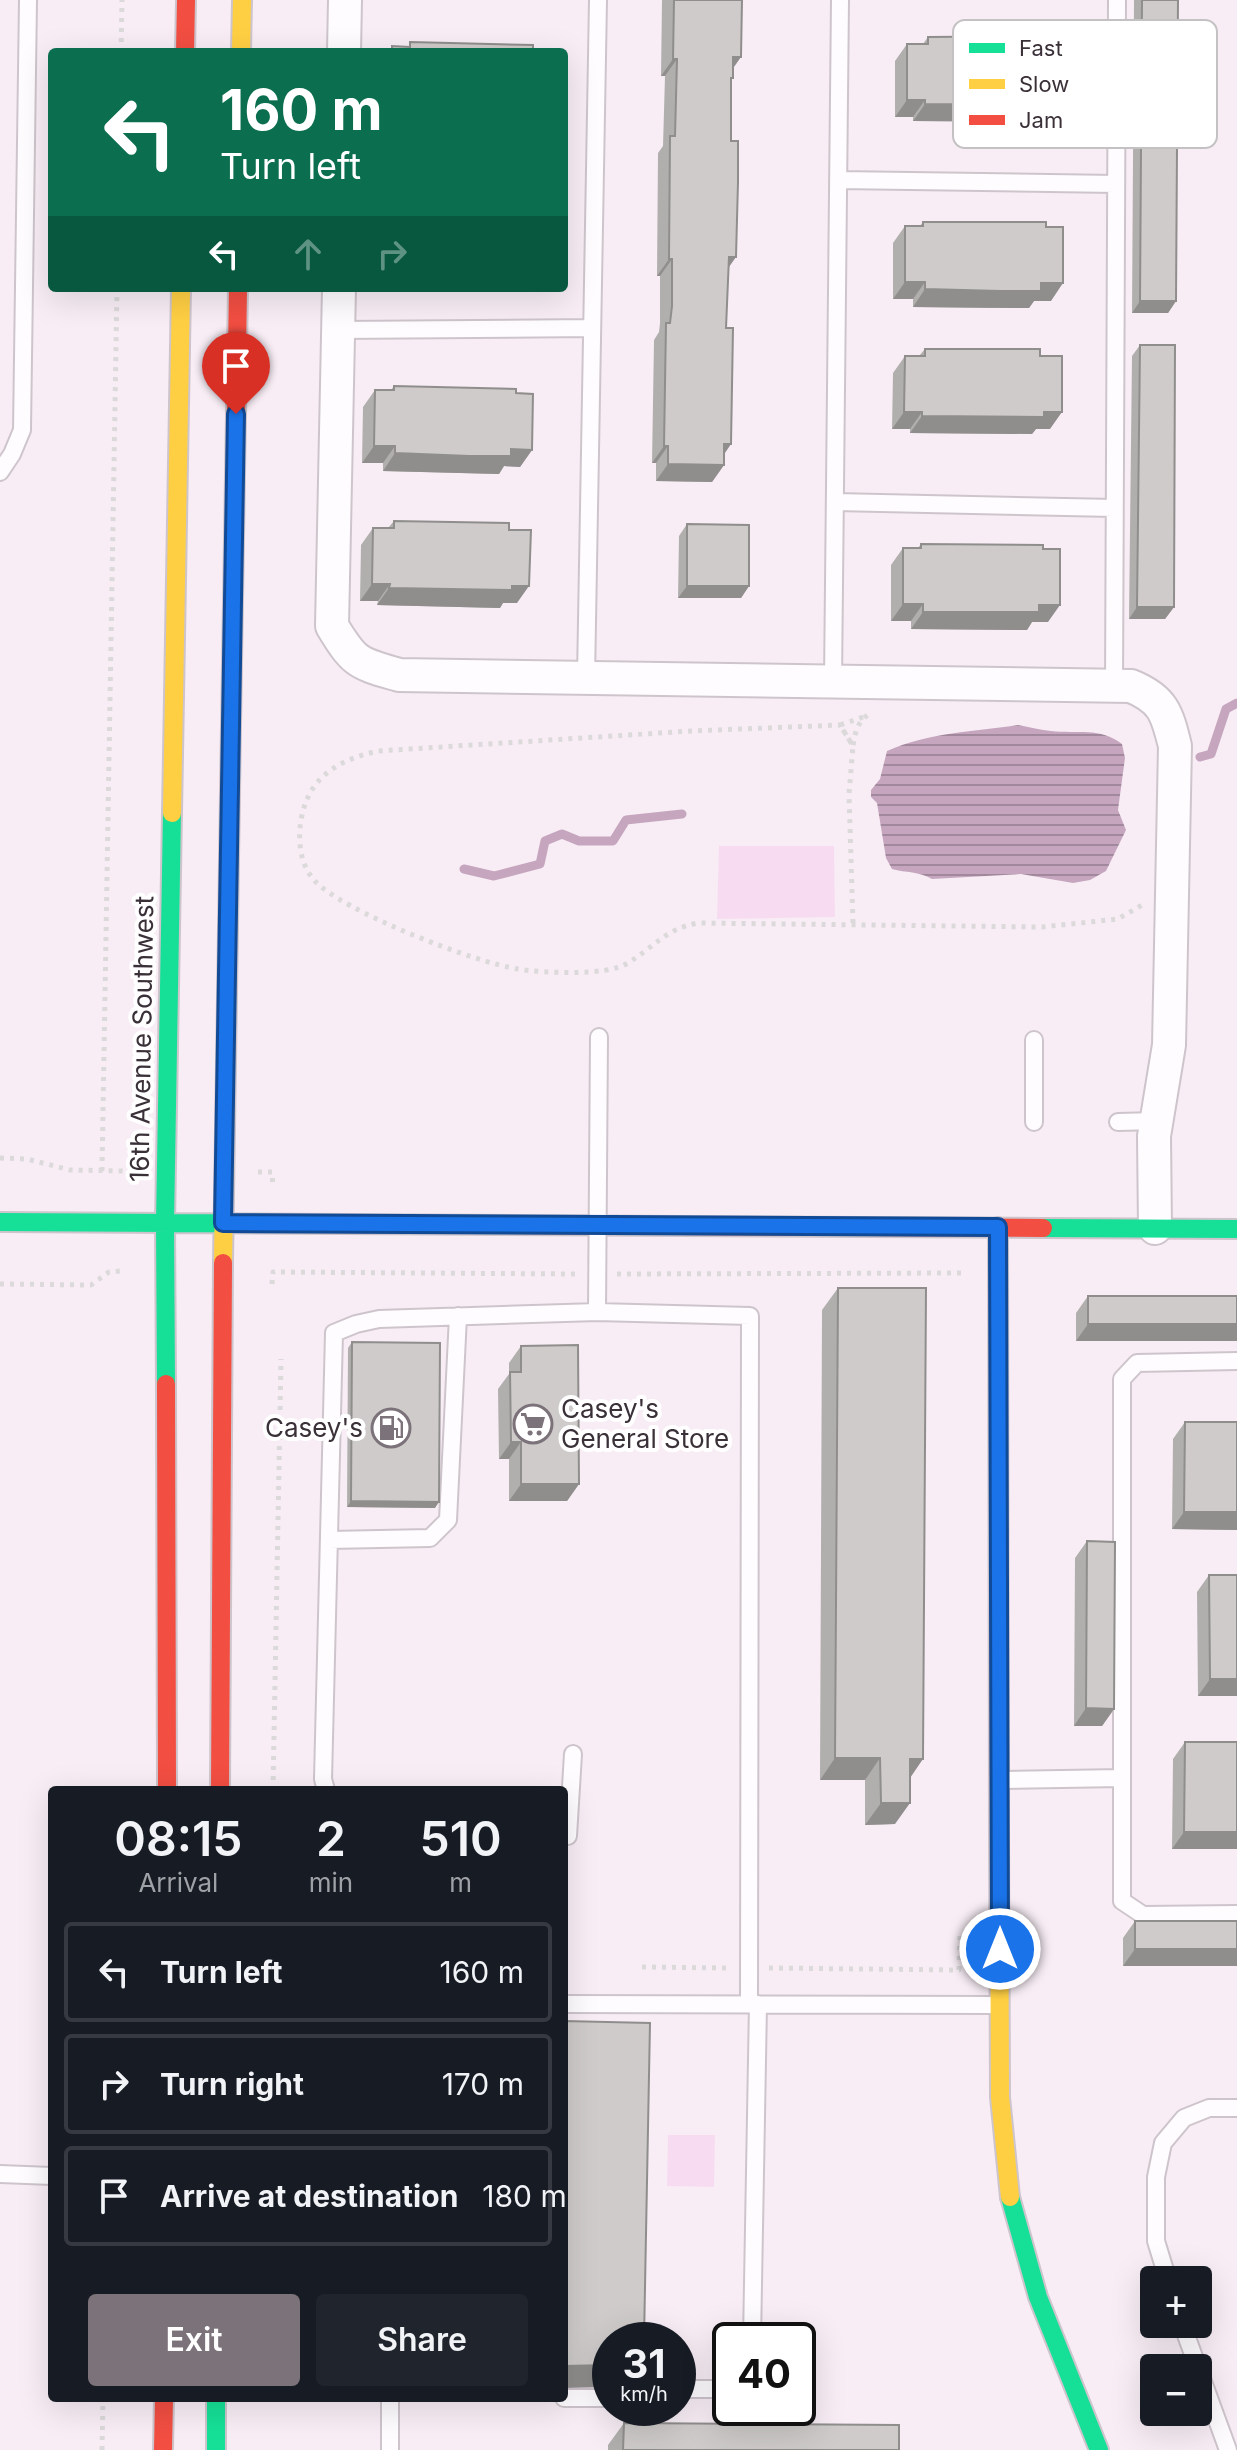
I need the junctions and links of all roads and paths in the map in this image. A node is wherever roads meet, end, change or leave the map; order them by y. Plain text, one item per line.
1 (28, 0) edge
2 (122, 0) edge
3 (186, 0) edge
4 (242, 0) edge
5 (345, 0) edge
6 (598, 0) edge
7 (840, 0) edge
8 (1117, 0) edge
9 (1117, 20) edge
10 (121, 48) edge
11 (185, 48) edge
12 (241, 48) edge
13 (344, 48) edge
14 (1116, 148) edge
15 (838, 180) junction
16 (1116, 184) junction
17 (117, 292) edge
18 (181, 292) edge
19 (238, 292) edge
20 (339, 292) edge
21 (592, 328) junction
22 (338, 330) junction
23 (0, 472) edge
24 (835, 502) junction
25 (1114, 508) junction
26 (586, 678) junction
27 (833, 681) junction
28 (1114, 686) junction
29 (880, 709) dead end
30 (863, 717) junction
31 (840, 725) junction
32 (853, 746) junction
33 (1147, 895) dead end
34 (853, 923) junction
35 (599, 1037) dead end
36 (1034, 1040) dead end
37 (1156, 1121) junction
38 (1034, 1122) dead end
39 (1118, 1122) dead end
40 (0, 1158) edge
41 (102, 1171) junction
42 (123, 1171) dead end
43 (253, 1172) dead end
44 (273, 1187) dead end
45 (0, 1222) edge
46 (165, 1223) junction
47 (223, 1223) junction
48 (599, 1225) junction
49 (998, 1227) junction
50 (1155, 1228) junction
51 (1237, 1229) edge
52 (121, 1263) dead end
53 (136, 1270) dead end
54 (121, 1271) junction
55 (964, 1273) dead end
56 (598, 1274) junction
57 (0, 1284) edge
58 (272, 1284) dead end
59 (597, 1312) junction
60 (458, 1316) junction
61 (281, 1359) dead end
62 (1237, 1361) edge
63 (329, 1540) junction
64 (573, 1754) dead end
65 (1122, 1778) junction
66 (999, 1780) junction
67 (168, 1786) edge
68 (220, 1786) edge
69 (273, 1786) edge
70 (325, 1786) edge
71 (568, 1836) edge
72 (1237, 1914) edge
73 (960, 1922) dead end
74 (642, 1967) dead end
75 (749, 1968) junction
76 (568, 2004) edge
77 (754, 2004) junction
78 (1000, 2005) junction
79 (1237, 2108) edge
80 (0, 2174) edge
81 (48, 2176) edge
82 (1164, 2266) edge
83 (752, 2322) edge
84 (1187, 2338) edge
85 (568, 2398) edge
86 (592, 2398) edge
87 (103, 2402) edge
88 (164, 2402) edge
89 (216, 2402) edge
90 (390, 2402) edge
91 (102, 2450) edge
92 (163, 2450) edge
93 (216, 2450) edge
94 (390, 2450) edge
95 (1099, 2450) edge
96 (1228, 2450) edge

1 - 23 lane
2 - 10 path
3 - 11 main road
4 - 12 main road
5 - 13 street
6 - 21 lane
7 - 15 lane
8 - 9 lane
14 - 16 lane
15 - 16 lane
15 - 24 lane
16 - 25 lane
17 - 41 path
18 - 46 main road, 16th Avenue Southwest
19 - 47 main road
20 - 22 street
21 - 22 lane
21 - 26 lane
22 - 26 street
24 - 25 lane
24 - 27 lane
25 - 28 lane
26 - 27 street
27 - 28 street
28 - 37 street
29 - 30 path
30 - 31 path
30 - 32 path
31 - 32 path
31 - 34 path
32 - 34 path
33 - 34 path
35 - 48 lane
36 - 38 lane
37 - 39 lane
37 - 50 street
40 - 41 path
41 - 42 path
43 - 44 path
45 - 46 main road
46 - 47 main road
46 - 67 main road, 16th Avenue Southwest
47 - 48 main road
47 - 68 main road
48 - 49 main road
48 - 56 lane
49 - 50 main road
49 - 66 main road
50 - 51 main road
52 - 54 path
53 - 54 path
54 - 57 path
55 - 56 path
56 - 58 path
56 - 59 lane
59 - 60 lane
59 - 75 lane
60 - 63 lane
60 - 63 lane
61 - 69 path
62 - 65 lane
63 - 70 lane
64 - 71 lane
65 - 66 lane
65 - 72 lane
66 - 78 main road
73 - 75 path
74 - 75 path
75 - 77 lane
76 - 77 lane
77 - 78 lane
77 - 83 lane
78 - 95 main road
79 - 82 lane
80 - 81 lane
84 - 96 lane
85 - 86 lane
87 - 91 path
88 - 92 main road
89 - 93 main road
90 - 94 lane

